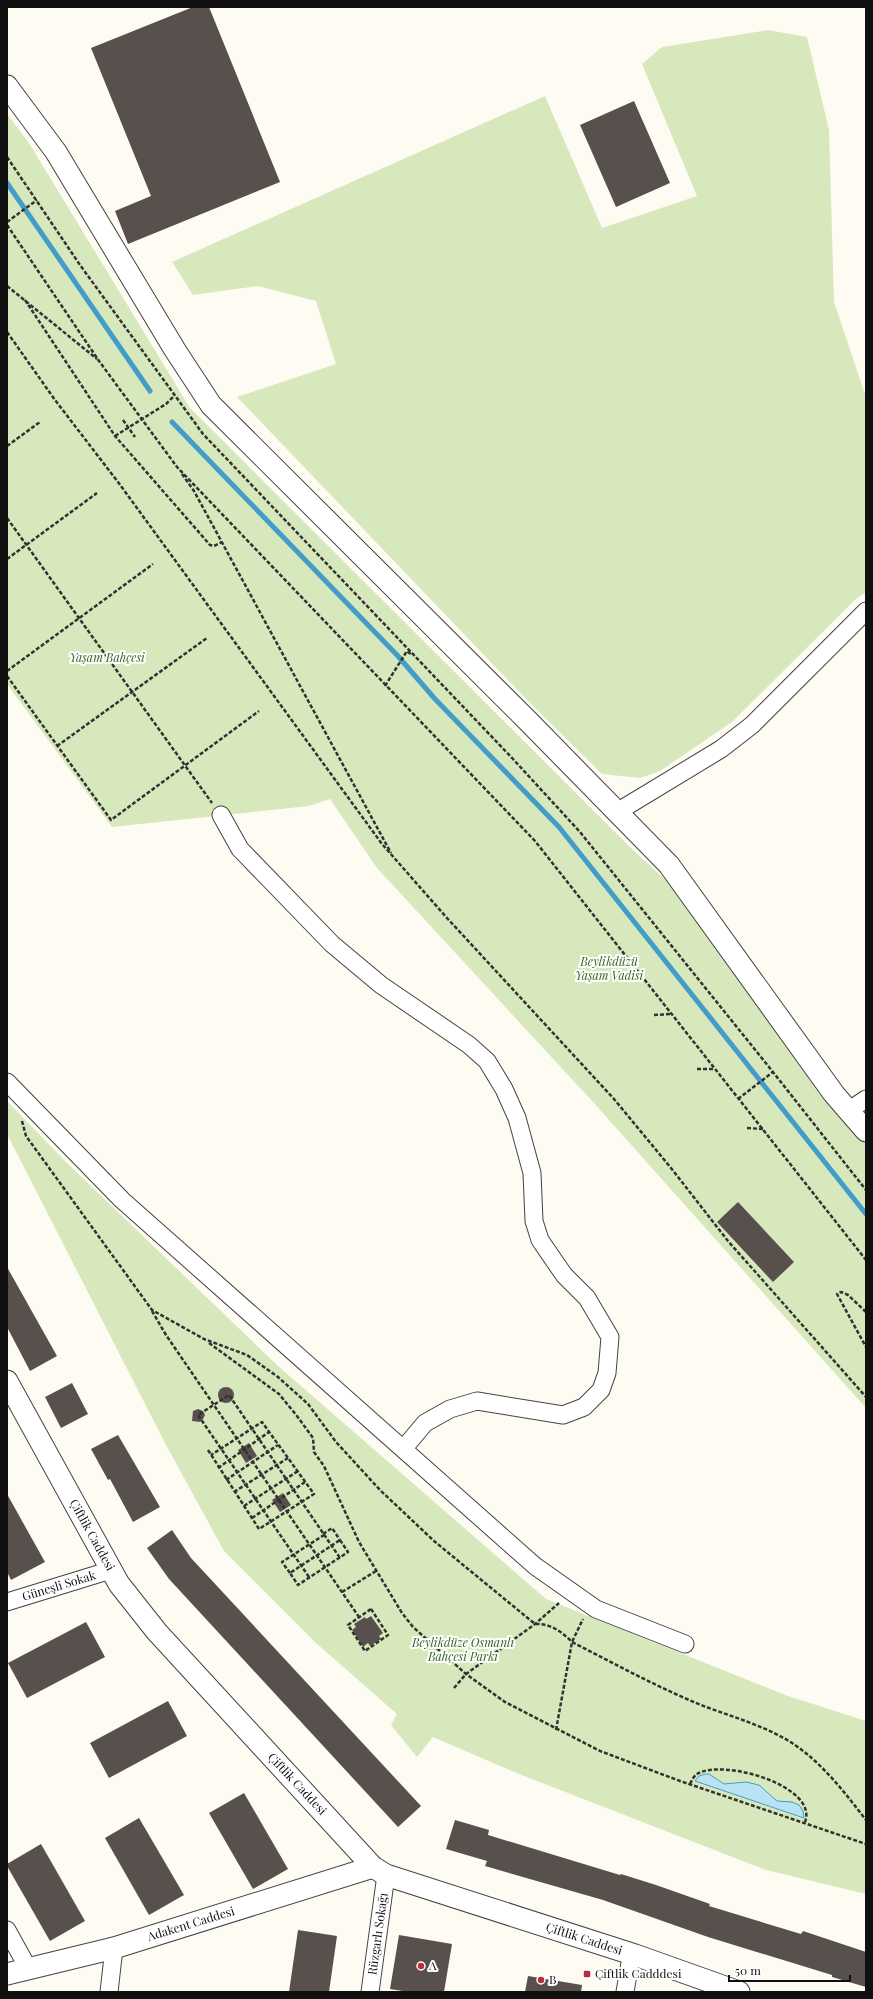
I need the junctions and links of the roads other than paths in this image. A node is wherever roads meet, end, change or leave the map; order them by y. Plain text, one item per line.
1 (7, 86) edge
2 (866, 611) edge
3 (617, 812) junction
4 (220, 815) road end
5 (7, 1082) edge
6 (866, 1099) edge
7 (848, 1111) junction
8 (866, 1131) edge
9 (7, 1381) edge
10 (404, 1448) junction
11 (111, 1570) junction
12 (7, 1602) edge
13 (685, 1644) dead end
14 (379, 1871) junction
15 (7, 1930) edge
16 (114, 1948) junction
17 (635, 1955) junction
18 (28, 1968) junction
19 (7, 1974) edge
20 (109, 1992) edge
21 (370, 1992) edge
22 (625, 1992) edge
23 (739, 1992) edge

1 - 3 street
2 - 3 street
3 - 7 street
4 - 10 street
5 - 10 street
6 - 7 street
7 - 8 street
9 - 11 street, Çiftlik Caddesi
10 - 13 street
11 - 12 street, Güneşli Sokak
11 - 14 street, Çiftlik Caddesi
14 - 16 street, Adakent Caddesi
14 - 17 street, Çiftlik Caddesi
14 - 21 street, Rüzgarlı Sokağı
15 - 18 street
16 - 18 street, Adakent Caddesi
16 - 20 street
17 - 22 street
17 - 23 street, Çiftlik Caddesi
18 - 19 street, Adakent Caddesi

